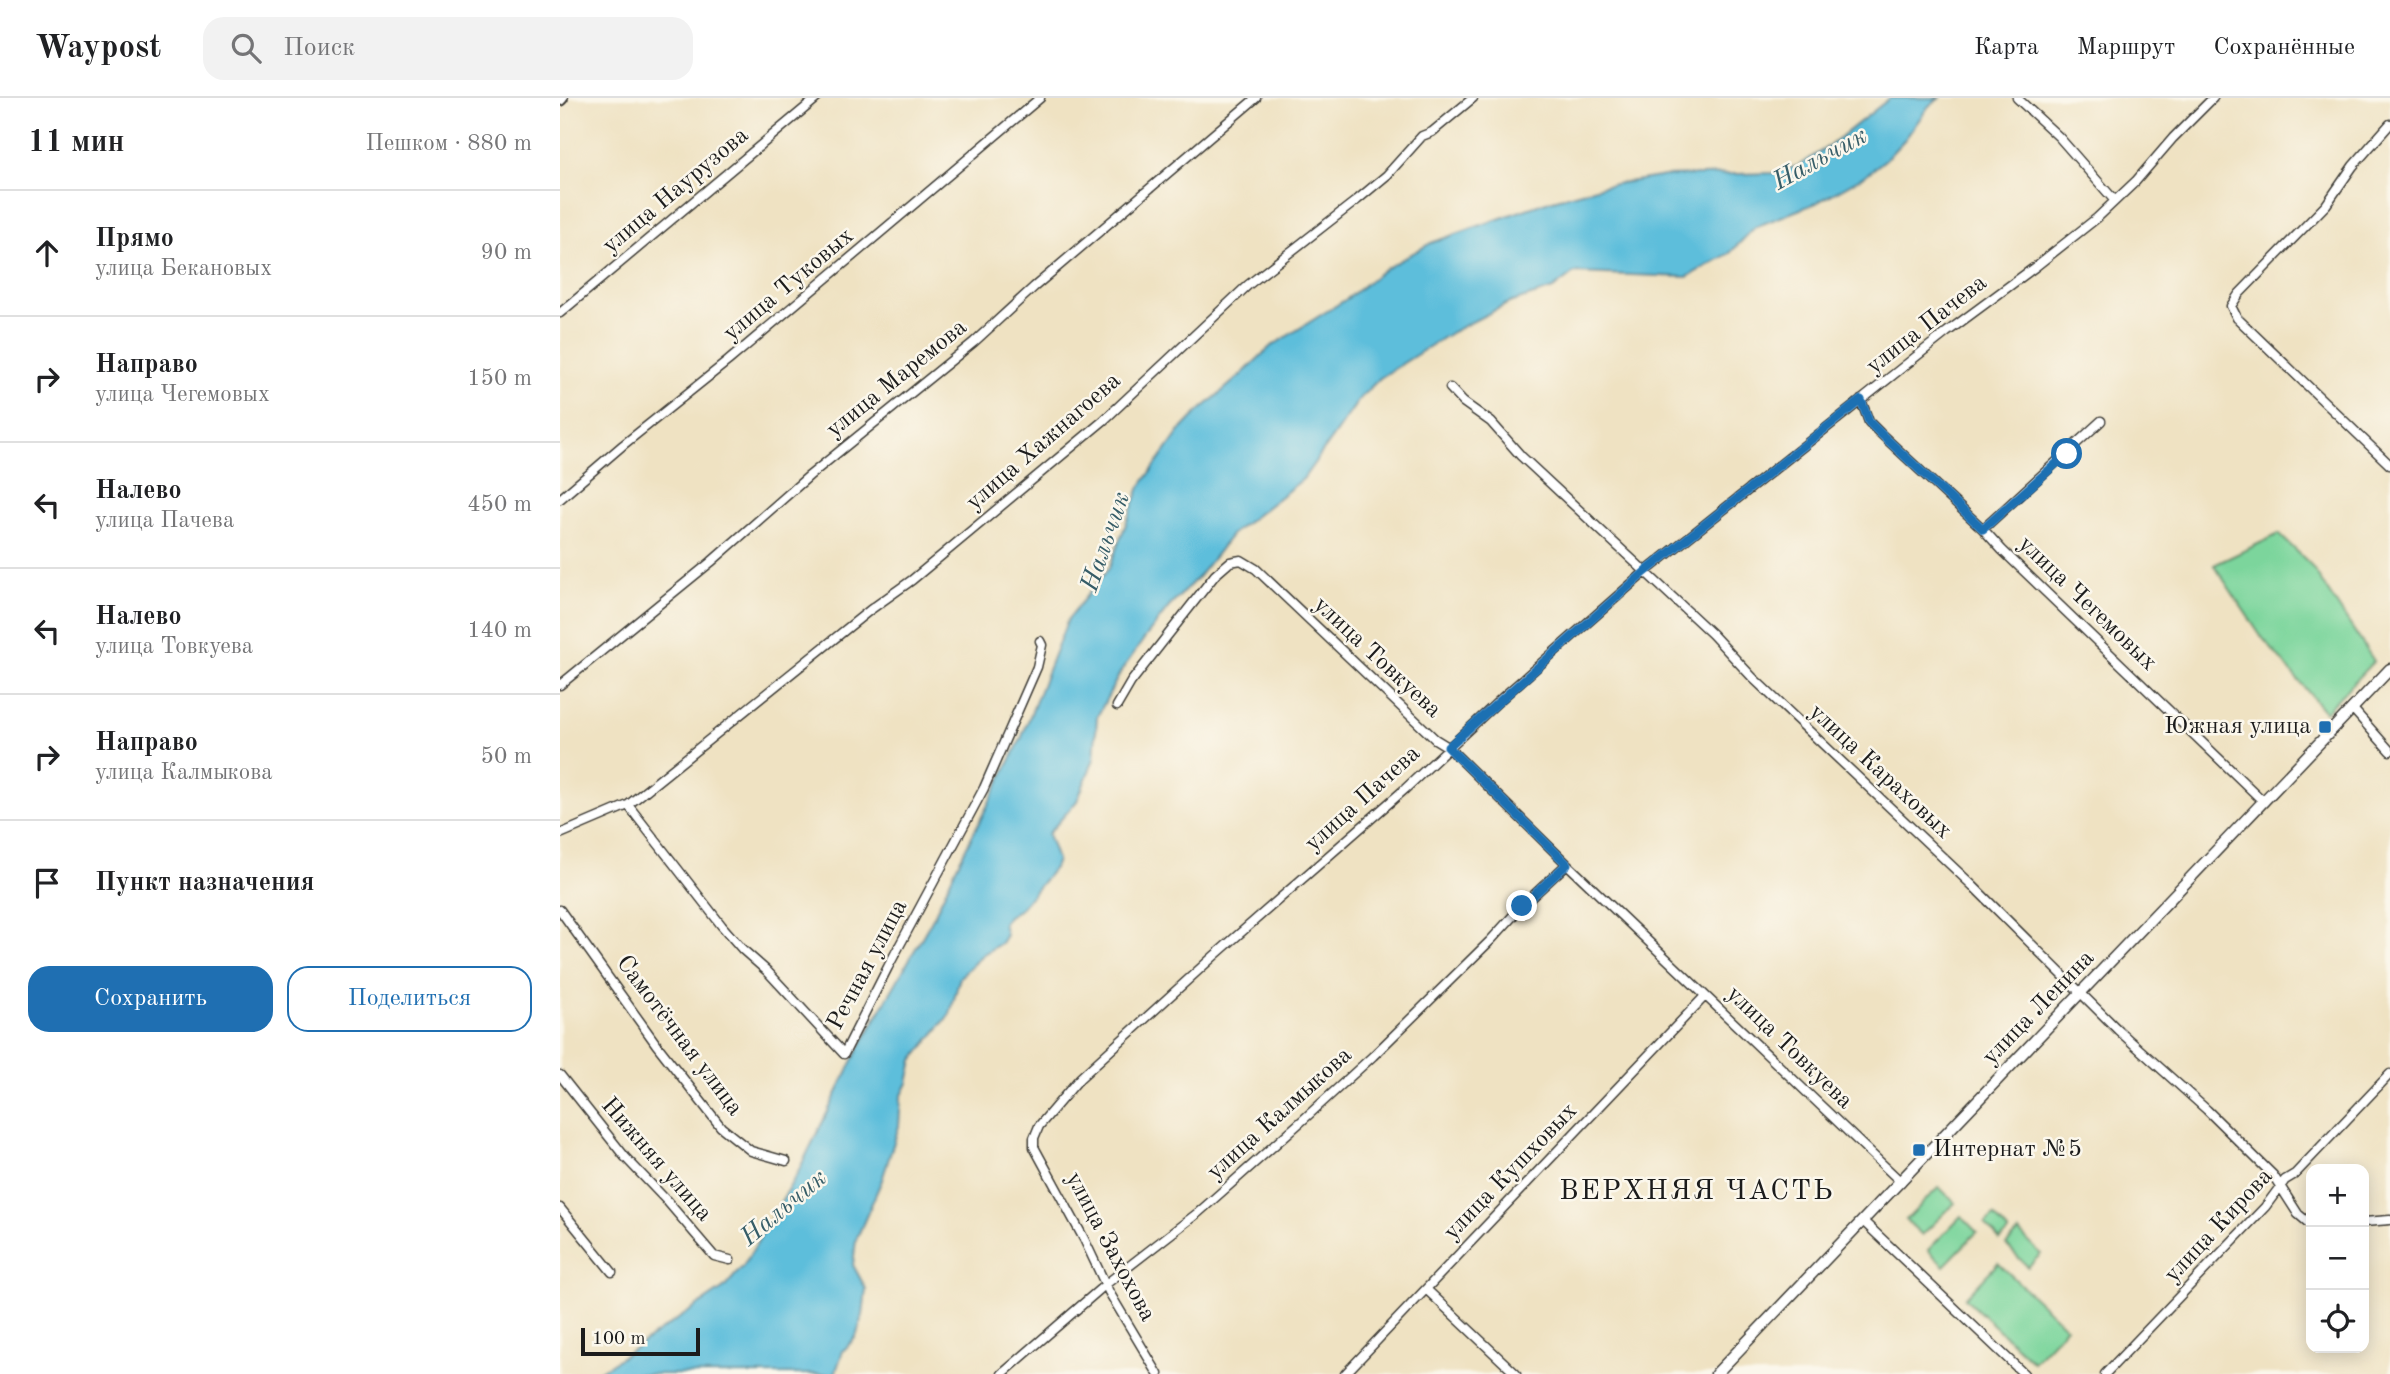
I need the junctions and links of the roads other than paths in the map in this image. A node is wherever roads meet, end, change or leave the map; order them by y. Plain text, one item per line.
1 (817, 98) edge
2 (1040, 98) edge
3 (1256, 98) edge
4 (1473, 98) edge
5 (2017, 98) edge
6 (2213, 98) edge
7 (2390, 124) edge
8 (2115, 201) junction
9 (560, 313) edge
10 (1450, 388) dead end
11 (1861, 400) junction
12 (2101, 421) dead end
13 (2390, 465) edge
14 (560, 499) edge
15 (1983, 529) junction
16 (1645, 572) junction
17 (1040, 641) dead end
18 (2390, 669) edge
19 (560, 685) edge
20 (1117, 706) dead end
21 (2352, 708) junction
22 (1448, 747) junction
23 (2390, 751) edge
24 (2264, 802) junction
25 (628, 805) junction
26 (560, 834) edge
27 (1567, 864) junction
28 (560, 910) edge
29 (2082, 993) junction
30 (1705, 996) junction
31 (2390, 1074) edge
32 (560, 1075) edge
33 (1034, 1138) joint
34 (786, 1161) dead end
35 (1901, 1182) junction
36 (2280, 1188) junction
37 (560, 1208) edge
38 (2390, 1220) edge
39 (2306, 1221) edge
40 (1863, 1222) junction
41 (2369, 1222) edge
42 (730, 1260) dead end
43 (612, 1272) dead end
44 (1106, 1284) junction
45 (1426, 1289) junction
46 (1002, 1374) edge
47 (1158, 1374) edge
48 (1345, 1374) edge
49 (1516, 1374) edge
50 (1716, 1374) edge
51 (2024, 1374) edge
52 (2105, 1374) edge

1 - 9 street, улица Наурузова
2 - 14 street, улица Туковых
3 - 19 street, улица Маремова
4 - 25 street, улица Хажнагоева
5 - 8 street
6 - 8 street, улица Пачева
7 - 13 street
8 - 11 street, улица Пачева
10 - 16 street, улица Караховых
11 - 15 street, улица Чегемовых
11 - 16 street, улица Пачева
12 - 15 street
15 - 24 street, улица Чегемовых
16 - 22 street, улица Пачева
16 - 29 street, улица Караховых
17 - 25 street, Речная улица
18 - 21 street, улица Ленина
20 - 22 street, улица Товкуева
21 - 23 street
21 - 24 street, улица Ленина
22 - 27 street, улица Товкуева
22 - 33 street, улица Пачева
24 - 29 street, улица Ленина
25 - 26 street
27 - 30 street, улица Товкуева
27 - 44 street, улица Калмыкова
28 - 34 street, Самотёчная улица
29 - 35 street, улица Ленина
29 - 36 street, улица Караховых
30 - 35 street, улица Товкуева
30 - 45 street, улица Кушховых
31 - 36 street, улица Кирова
32 - 42 street, Нижняя улица
33 - 44 street, улица Захохова
35 - 40 street, улица Ленина
36 - 39 street, улица Караховых
36 - 52 street, улица Кирова
37 - 43 street
38 - 41 street
40 - 50 street, улица Ленина
40 - 51 street
44 - 46 street, улица Калмыкова
44 - 47 street, улица Захохова
45 - 48 street, улица Кушховых
45 - 49 street

